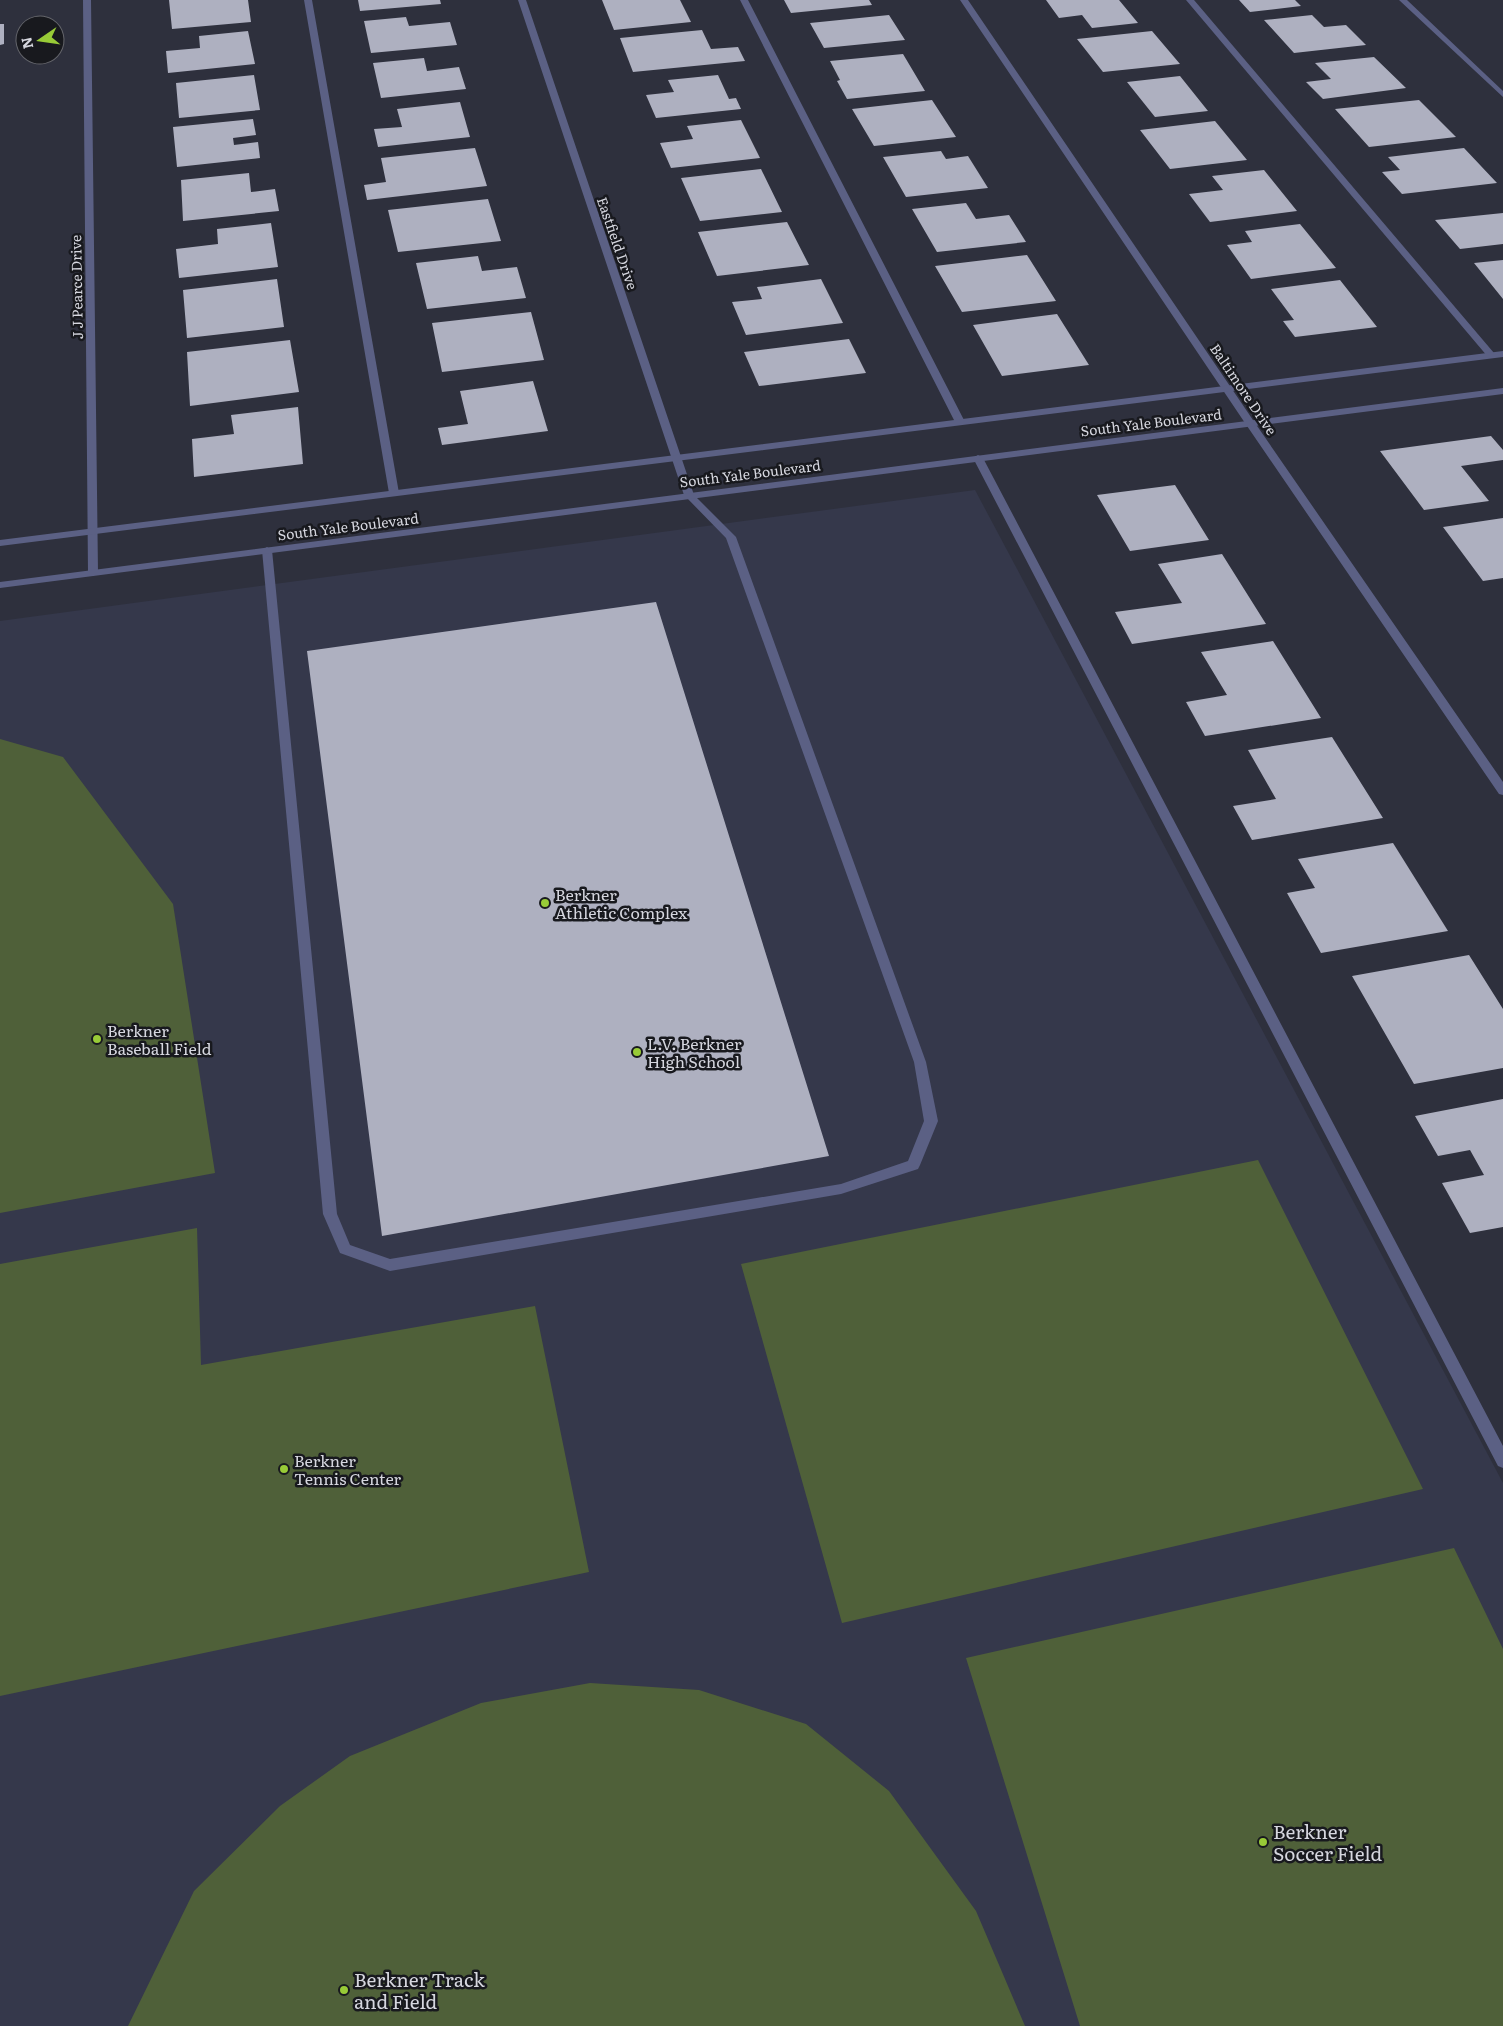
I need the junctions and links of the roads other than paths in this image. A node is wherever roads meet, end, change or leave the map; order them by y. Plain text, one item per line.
1 (86, 0) edge
2 (308, 0) edge
3 (522, 0) edge
4 (744, 0) edge
5 (964, 0) edge
6 (1190, 0) edge
7 (1403, 0) edge
8 (1503, 95) edge
9 (1503, 354) edge
10 (1491, 355) junction
11 (1227, 388) junction
12 (1503, 391) edge
13 (960, 422) junction
14 (1250, 424) junction
15 (676, 457) junction
16 (978, 458) junction
17 (394, 493) junction
18 (689, 495) junction
19 (93, 531) junction
20 (0, 543) edge
21 (267, 550) junction
22 (93, 573) junction
23 (0, 585) edge
24 (1503, 791) edge
25 (1503, 1461) edge

1 - 19 street, J J Pearce Drive
2 - 17 street
3 - 15 street, Eastfield Drive
4 - 13 street
5 - 11 street, Baltimore Drive
6 - 10 street
7 - 8 street
9 - 10 street, South Yale Boulevard
10 - 11 street, South Yale Boulevard
11 - 13 street, South Yale Boulevard
11 - 14 street, Baltimore Drive
12 - 14 street, South Yale Boulevard
13 - 15 street, South Yale Boulevard
14 - 16 street, South Yale Boulevard
14 - 24 street, Baltimore Drive
15 - 17 street, South Yale Boulevard
15 - 18 street, Eastfield Drive
16 - 18 street, South Yale Boulevard
16 - 25 street
17 - 19 street, South Yale Boulevard
18 - 21 street, South Yale Boulevard
18 - 21 street
19 - 20 street, South Yale Boulevard
19 - 22 street, J J Pearce Drive
21 - 22 street, South Yale Boulevard
22 - 23 street, South Yale Boulevard

